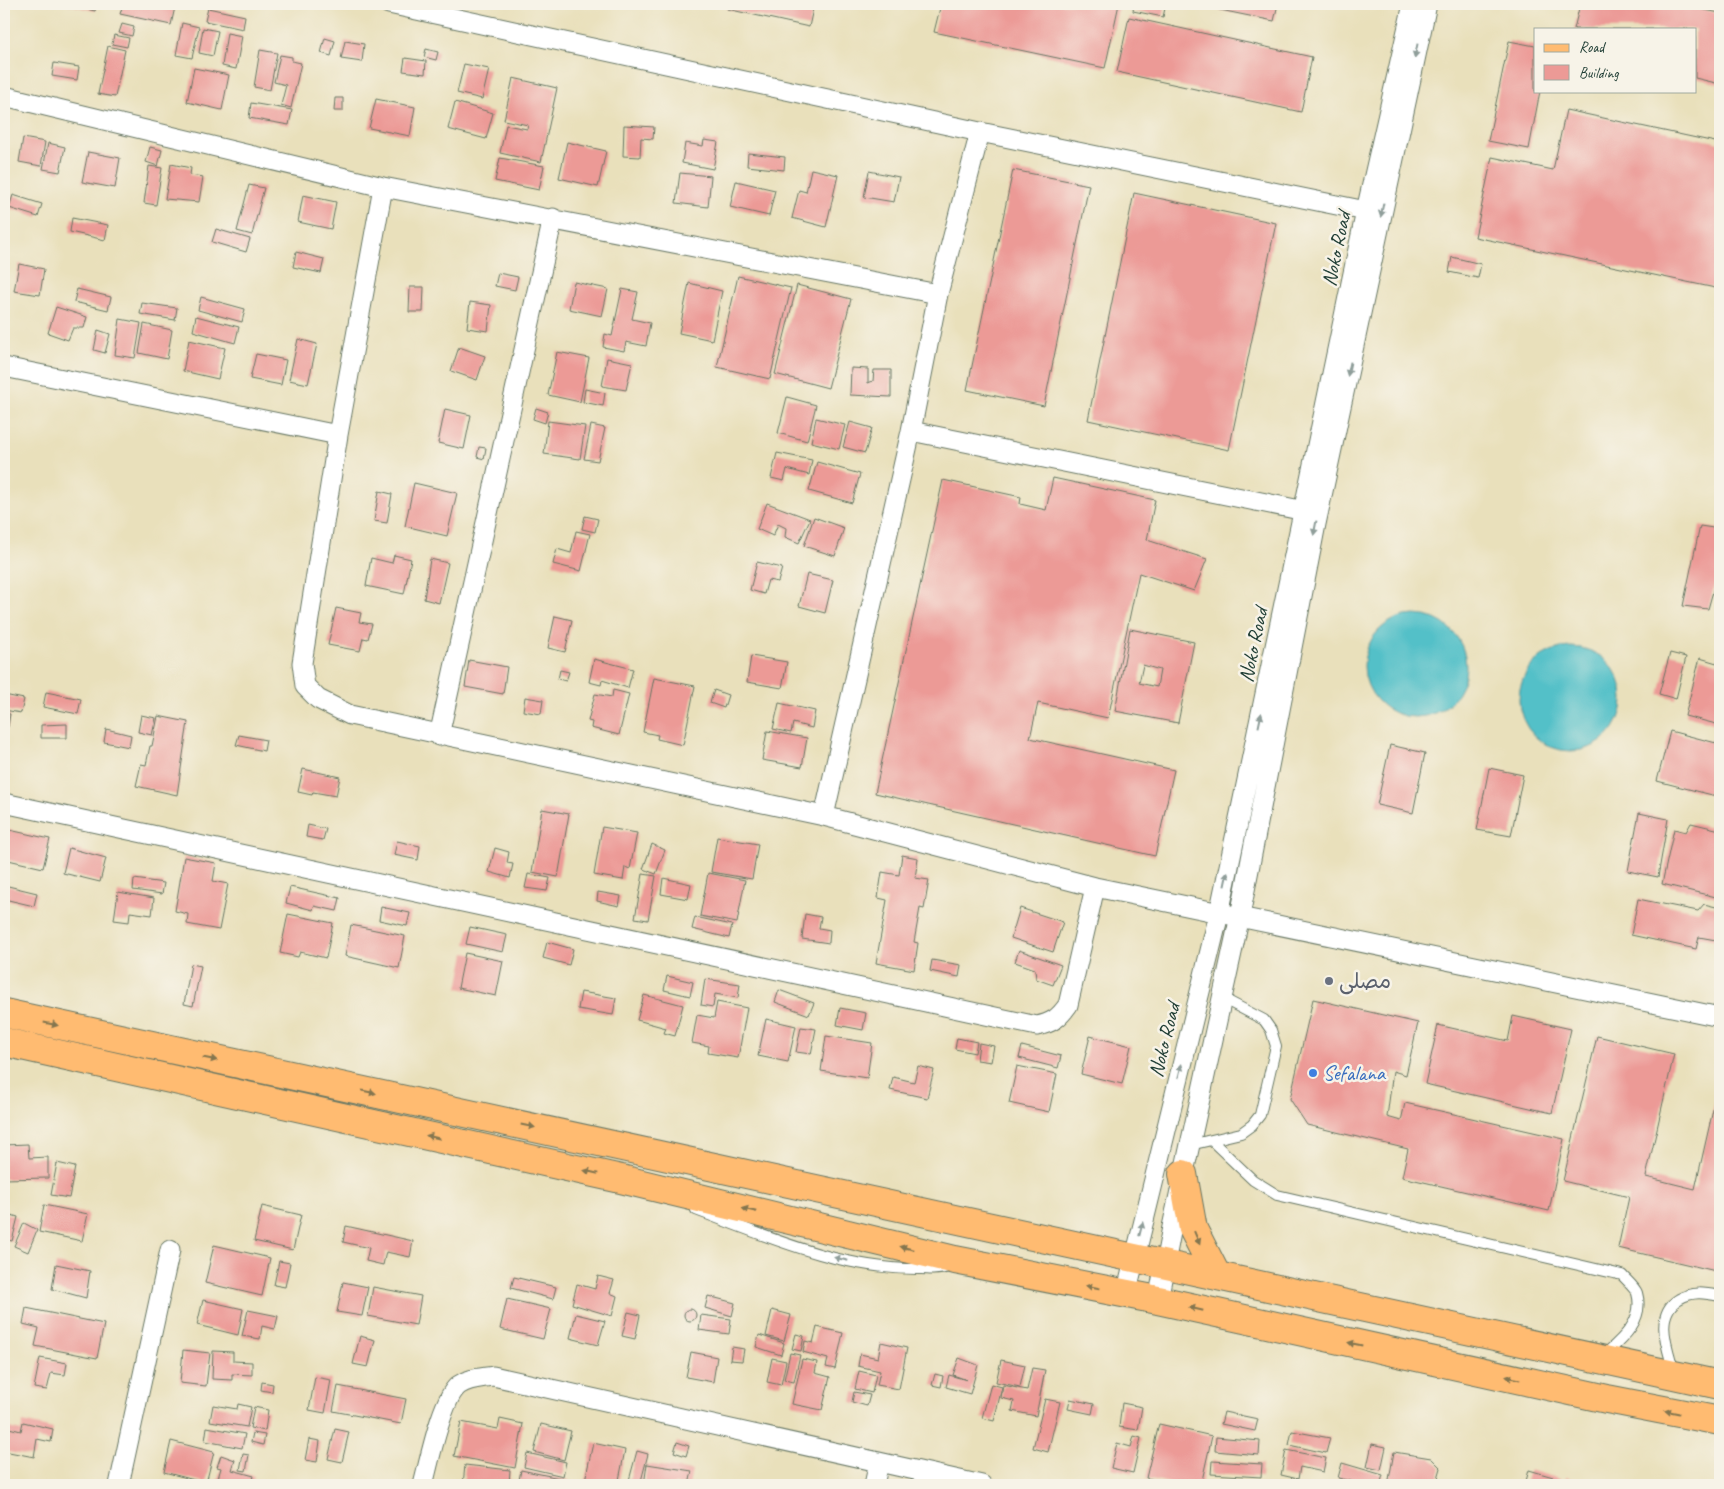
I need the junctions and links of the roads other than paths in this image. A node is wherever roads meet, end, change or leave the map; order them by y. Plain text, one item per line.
1 (389, 4) edge
2 (1413, 4) edge
3 (1427, 4) edge
4 (4, 96) edge
5 (980, 132) junction
6 (383, 187) junction
7 (1366, 211) junction
8 (553, 218) junction
9 (938, 294) junction
10 (4, 367) edge
11 (911, 431) junction
12 (338, 435) junction
13 (1305, 511) junction
14 (439, 736) junction
15 (4, 803) edge
16 (824, 816) junction
17 (1095, 887) junction
18 (1219, 914) junction
19 (1240, 916) junction
20 (1222, 998) junction
21 (4, 1013) edge
22 (1720, 1018) edge
23 (4, 1042) edge
24 (1212, 1141) junction
25 (1190, 1145) junction
26 (1183, 1174) junction
27 (170, 1250) dead end
28 (1134, 1259) junction
29 (1165, 1266) junction
30 (1217, 1276) junction
31 (1126, 1294) junction
32 (1720, 1296) edge
33 (1158, 1300) junction
34 (1599, 1359) junction
35 (1675, 1375) junction
36 (1720, 1385) edge
37 (1720, 1421) edge
38 (879, 1462) junction
39 (119, 1485) edge
40 (423, 1485) edge
41 (874, 1485) edge
42 (982, 1485) edge

1 - 5 street
2 - 7 street, Noko Road
3 -> 19 street
4 - 6 street
5 - 7 street
5 - 9 street
6 - 8 street
6 - 12 street
7 - 13 street, Noko Road
8 - 9 street
8 - 14 street
9 - 11 street
10 - 12 street
11 - 13 street
11 - 16 street
12 - 14 street
18 -> 13 street, Noko Road
14 - 16 street
15 - 17 street
16 - 17 street
17 - 18 street
18 - 19 street
28 -> 18 street, Noko Road
19 - 20 street
19 - 22 street
20 - 24 lane
20 - 25 street
21 -> 28 main road
31 -> 23 main road
24 - 25 lane
24 - 34 lane
25 - 26 street
26 - 29 street
26 -> 30 main road
27 - 39 street
28 - 29 main road
28 - 31 street, Noko Road
29 - 30 main road
29 - 33 street
30 - 34 main road
31 - 33 main road
32 - 35 lane
37 -> 33 main road
34 - 35 main road
35 - 36 main road
38 - 40 street
38 - 41 street
38 - 42 street

